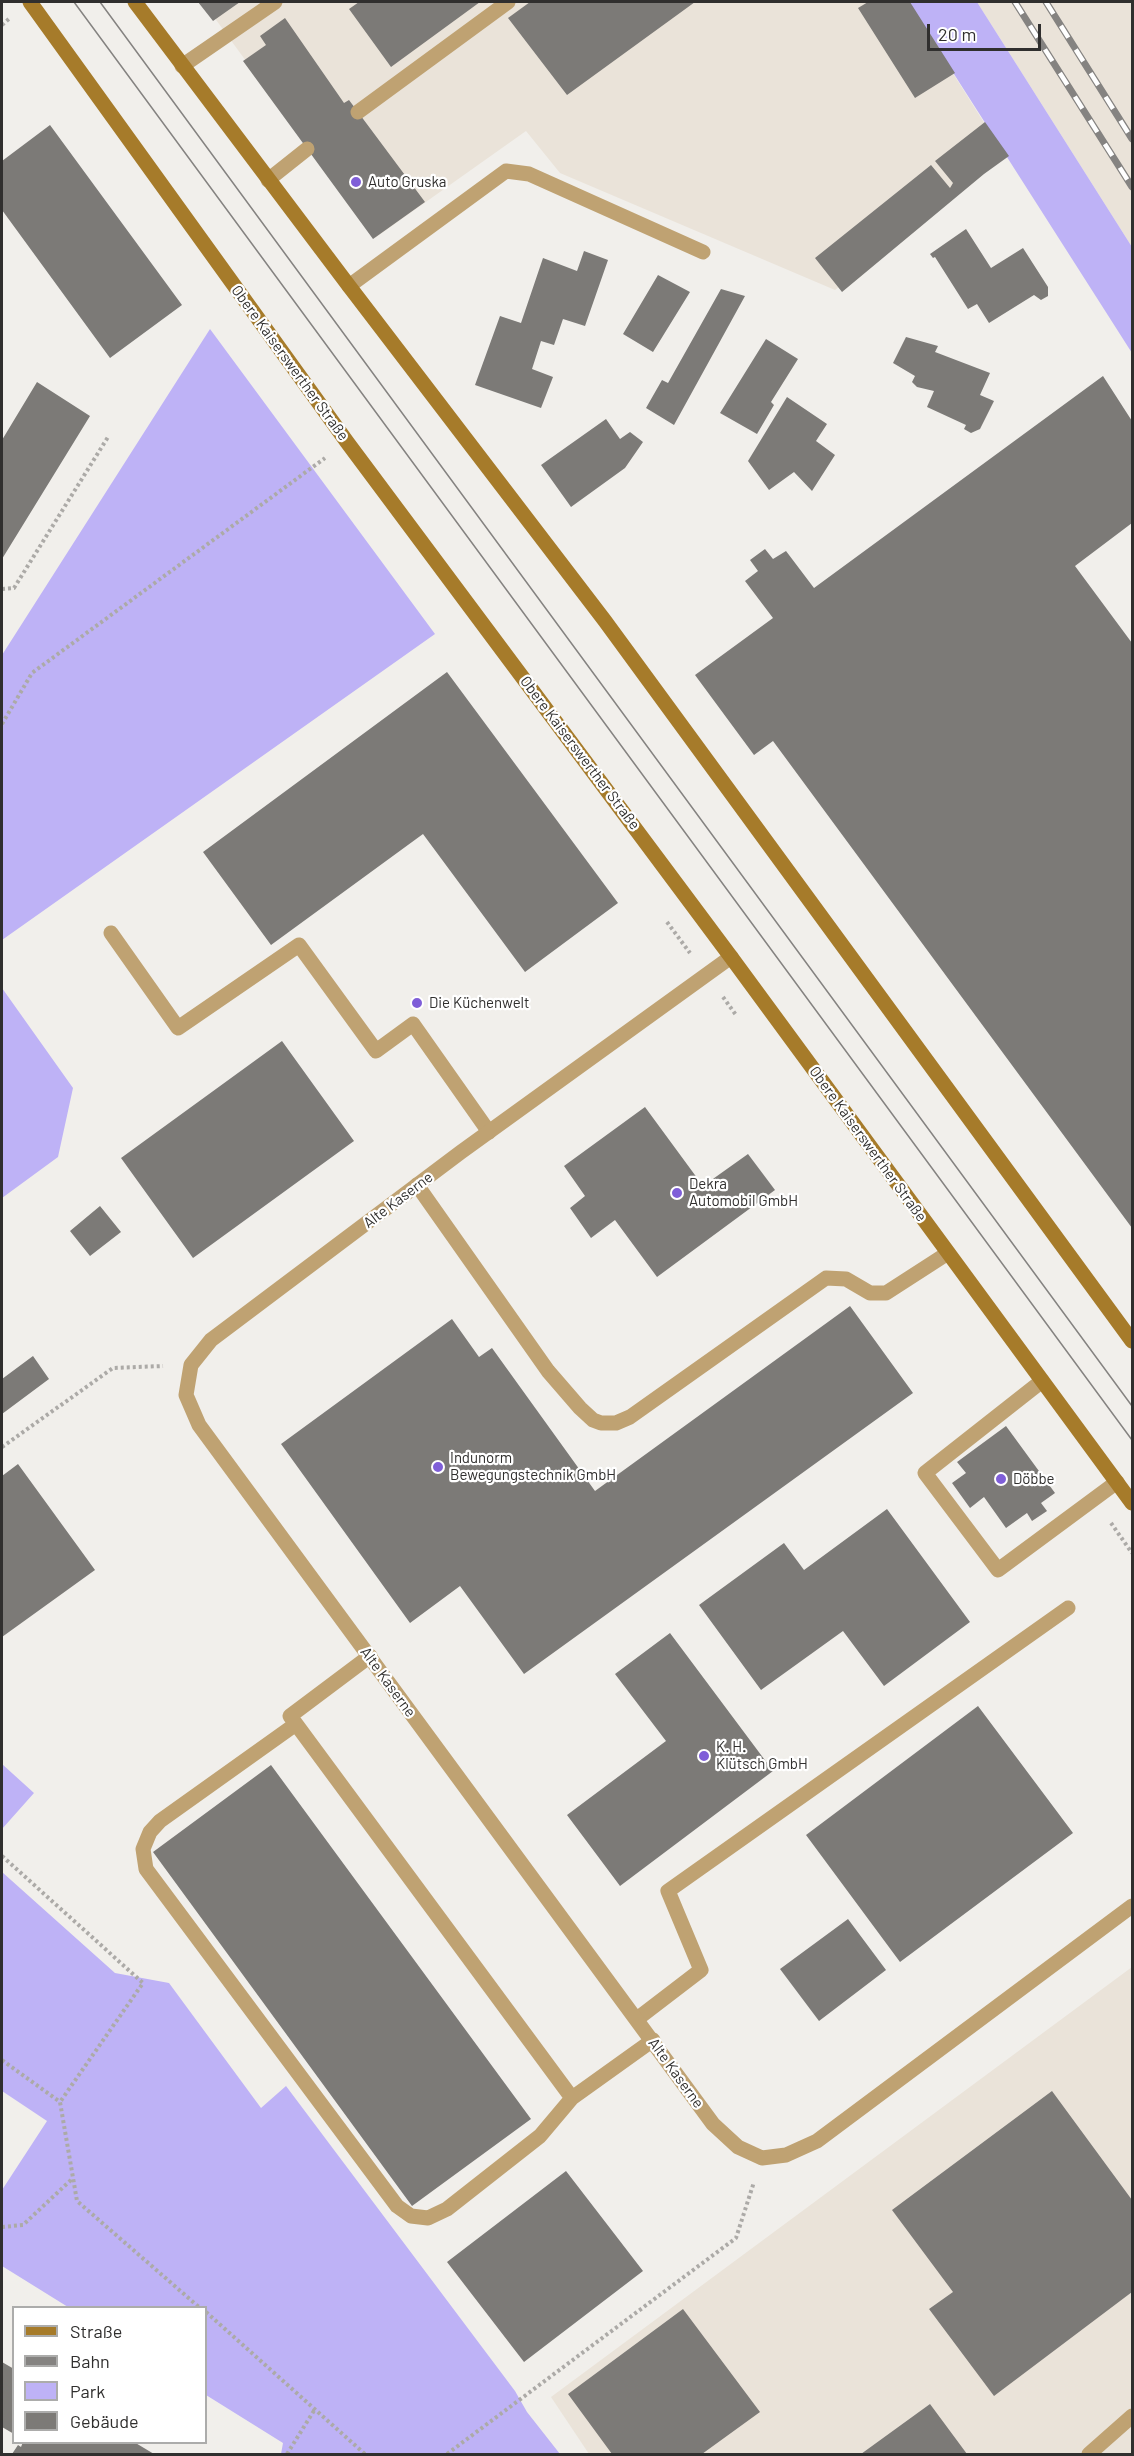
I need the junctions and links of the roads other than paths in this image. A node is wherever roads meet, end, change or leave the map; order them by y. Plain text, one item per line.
1 (30, 2) edge
2 (135, 2) edge
3 (275, 2) edge
4 (508, 2) edge
5 (182, 66) junction
6 (358, 112) dead end
7 (307, 149) dead end
8 (268, 180) junction
9 (703, 252) dead end
10 (349, 286) junction
11 (111, 933) dead end
12 (731, 957) junction
13 (489, 1132) junction
14 (417, 1185) junction
15 (948, 1253) junction
16 (1132, 1341) edge
17 (1042, 1381) junction
18 (1117, 1482) junction
19 (1132, 1503) edge
20 (1068, 1608) dead end
21 (370, 1656) junction
22 (296, 1724) junction
23 (1132, 1906) edge
24 (637, 2019) junction
25 (652, 2040) junction
26 (572, 2098) junction
27 (1132, 2416) edge
28 (1089, 2454) edge

1 - 12 street, Obere Kaiserswerther Straße
2 - 5 street
3 - 5 street
4 - 6 street
5 - 8 street
7 - 8 street
8 - 10 street
9 - 10 street
10 - 16 street
11 - 13 street
12 - 13 street, Alte Kaserne
12 - 15 street, Obere Kaiserswerther Straße
13 - 14 street, Alte Kaserne
14 - 15 street
14 - 21 street, Alte Kaserne
15 - 17 street, Obere Kaiserswerther Straße
17 - 18 street, Obere Kaiserswerther Straße
17 - 18 street
18 - 19 street, Obere Kaiserswerther Straße
20 - 24 street
21 - 22 street
21 - 24 street, Alte Kaserne
22 - 26 street
22 - 26 street
23 - 25 street, Alte Kaserne
24 - 25 street, Alte Kaserne
25 - 26 street
27 - 28 street

